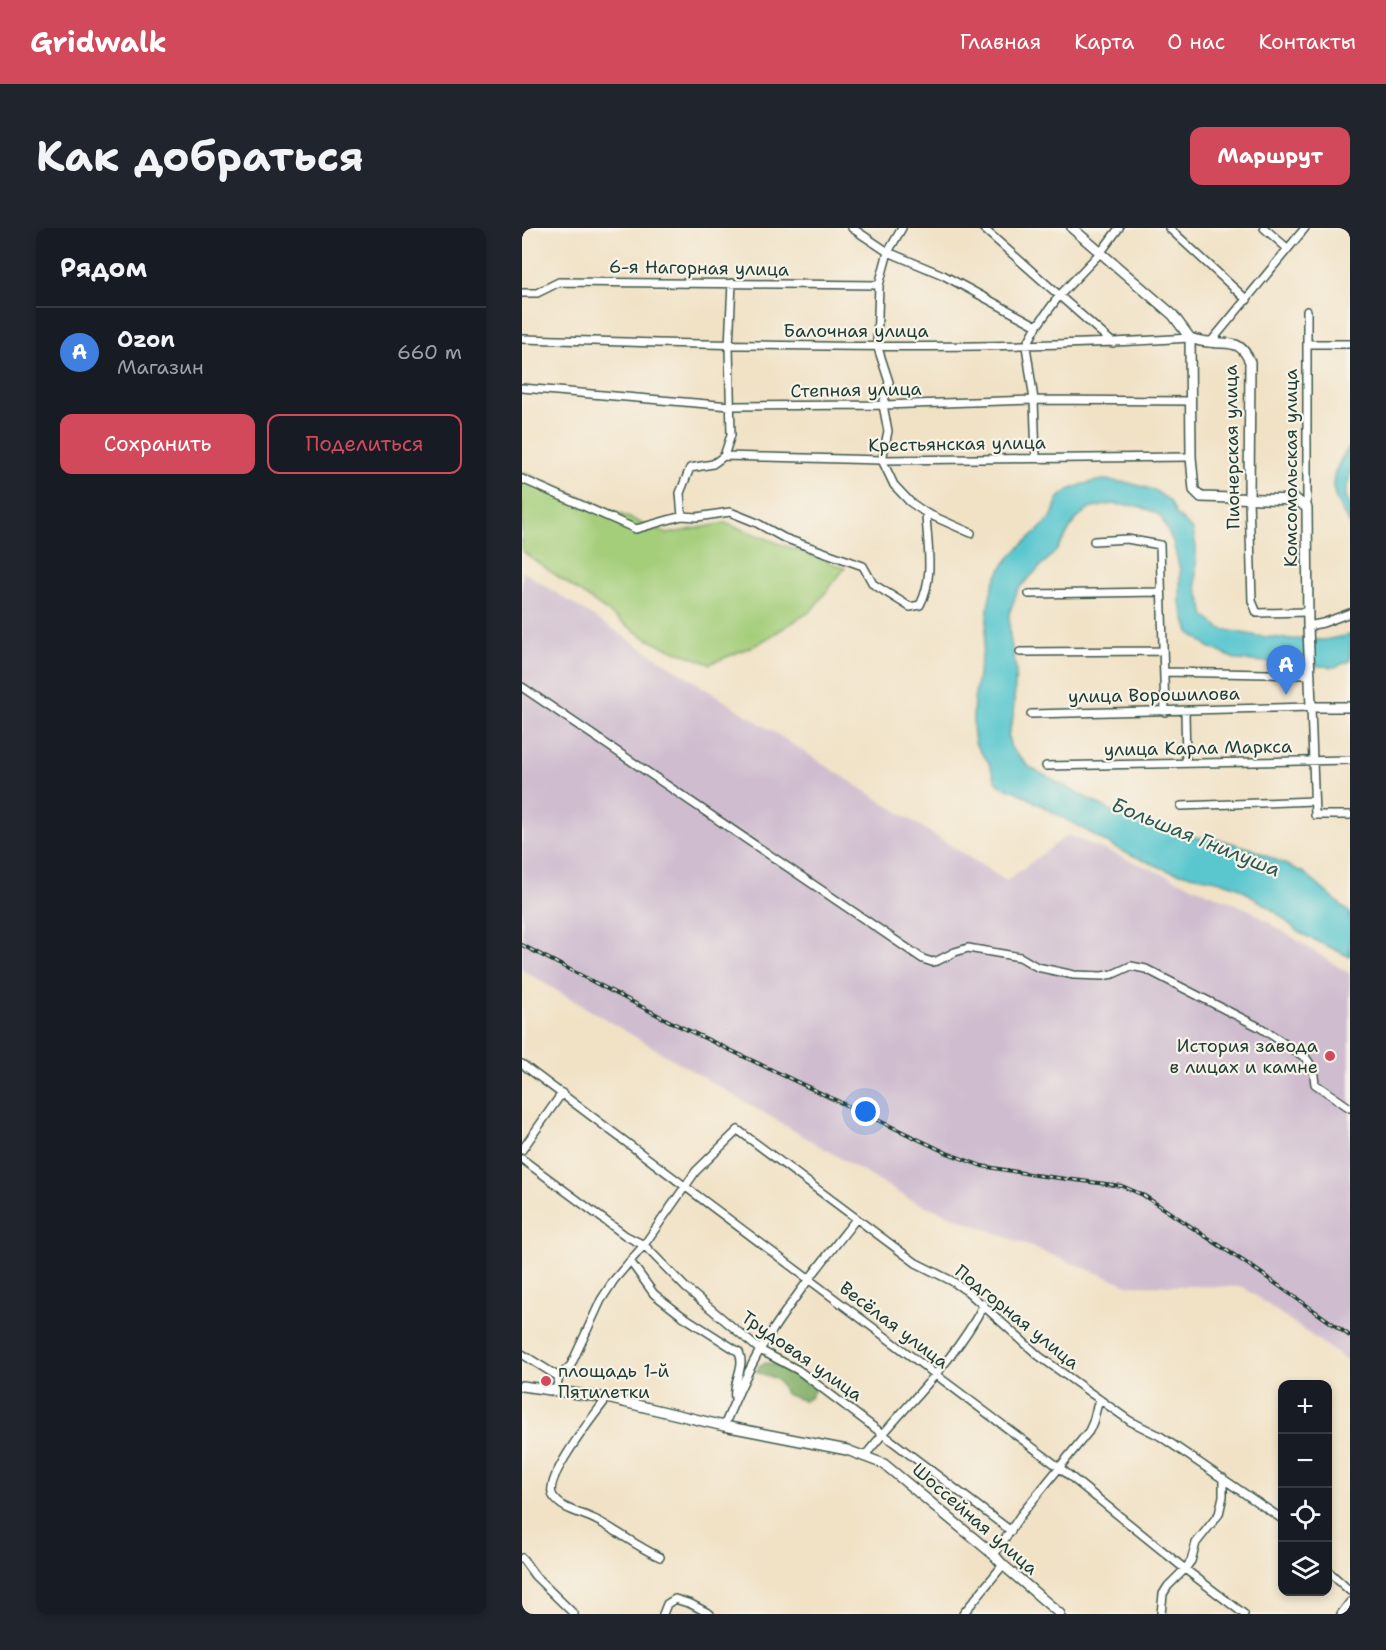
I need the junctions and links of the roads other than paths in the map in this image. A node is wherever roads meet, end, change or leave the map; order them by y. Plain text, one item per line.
1 (852, 228) edge
2 (902, 228) edge
3 (983, 228) edge
4 (1072, 228) edge
5 (1119, 228) edge
6 (1168, 228) edge
7 (1264, 228) edge
8 (1305, 228) edge
9 (1287, 248) junction
10 (888, 252) junction
11 (1101, 252) junction
12 (732, 283) junction
13 (879, 285) junction
14 (522, 293) edge
15 (1059, 296) junction
16 (1247, 300) junction
17 (1307, 311) dead end
18 (1037, 326) junction
19 (522, 339) edge
20 (1190, 339) junction
21 (1113, 343) junction
22 (1210, 343) junction
23 (1306, 344) junction
24 (1350, 344) edge
25 (877, 345) junction
26 (729, 346) junction
27 (1026, 346) junction
28 (522, 388) edge
29 (1034, 400) junction
30 (1191, 401) junction
31 (883, 405) junction
32 (730, 406) junction
33 (724, 456) junction
34 (1191, 457) junction
35 (1036, 458) junction
36 (882, 460) junction
37 (522, 479) edge
38 (1249, 498) junction
39 (1308, 508) junction
40 (926, 513) junction
41 (682, 516) junction
42 (971, 533) dead end
43 (1094, 541) dead end
44 (1161, 592) junction
45 (1029, 594) dead end
46 (1308, 612) junction
47 (1350, 613) edge
48 (1308, 626) junction
49 (1163, 651) junction
50 (1020, 652) dead end
51 (1165, 672) junction
52 (1310, 672) junction
53 (522, 687) edge
54 (1311, 707) junction
55 (1350, 707) edge
56 (1185, 711) junction
57 (1165, 712) junction
58 (1030, 714) dead end
59 (1312, 760) junction
60 (1350, 760) edge
61 (1186, 763) junction
62 (1046, 766) dead end
63 (1314, 801) junction
64 (1181, 806) dead end
65 (1350, 815) edge
66 (522, 1064) edge
67 (562, 1093) junction
68 (1350, 1108) edge
69 (522, 1150) edge
70 (522, 1159) edge
71 (683, 1187) junction
72 (856, 1219) junction
73 (644, 1245) junction
74 (630, 1261) junction
75 (809, 1280) junction
76 (984, 1305) junction
77 (760, 1350) junction
78 (522, 1354) edge
79 (936, 1375) junction
80 (559, 1377) junction
81 (522, 1386) edge
82 (556, 1390) junction
83 (607, 1398) junction
84 (1099, 1399) junction
85 (735, 1400) junction
86 (724, 1426) junction
87 (884, 1432) junction
88 (864, 1457) junction
89 (1060, 1468) junction
90 (1223, 1478) junction
91 (1278, 1516) edge
92 (1011, 1531) junction
93 (994, 1555) junction
94 (660, 1557) dead end
95 (522, 1558) edge
96 (1003, 1565) junction
97 (1185, 1569) junction
98 (1332, 1574) edge
99 (1350, 1591) edge
100 (1350, 1602) edge
101 (663, 1613) edge
102 (574, 1614) edge
103 (710, 1614) edge
104 (963, 1614) edge
105 (1060, 1614) edge
106 (1161, 1614) edge
107 (1244, 1614) edge
108 (1341, 1614) edge

1 - 10 street
2 - 10 street
3 - 15 street
4 - 11 main road
5 - 11 street
6 - 16 street
7 - 9 street
8 - 9 street
9 - 16 street
10 - 13 street
10 - 18 street
11 - 15 street
11 - 20 main road
12 - 13 street, 6-я Нагорная улица
12 - 14 street, 6-я Нагорная улица
12 - 26 street
13 - 25 street
15 - 18 street
15 - 21 street
16 - 22 street
17 - 23 street, Комсомольская улица
18 - 27 street
19 - 26 street, Балочная улица
20 - 21 street, Балочная улица
20 - 22 main road, Пионерская улица
20 - 30 main road
21 - 27 street, Балочная улица
22 - 38 main road, Пионерская улица
23 - 24 street
23 - 39 street, Комсомольская улица
25 - 26 street, Балочная улица
25 - 27 street, Балочная улица
25 - 31 street
26 - 32 street
27 - 29 street
28 - 32 street, Степная улица
29 - 30 street, Степная улица
29 - 31 street, Степная улица
29 - 35 street
30 - 34 main road
31 - 32 street, Степная улица
31 - 36 street
32 - 33 street
33 - 36 street, Крестьянская улица
33 - 41 street
34 - 35 street, Крестьянская улица
34 - 38 main road
35 - 36 street, Крестьянская улица
36 - 40 street
37 - 41 street
38 - 39 main road
38 - 46 street, Пионерская улица
39 - 46 main road, Комсомольская улица
40 - 41 street
40 - 42 street
43 - 44 street
44 - 45 street
44 - 49 street
46 - 48 main road, Комсомольская улица
47 - 48 street
48 - 52 main road, Комсомольская улица
49 - 50 street
49 - 51 street
51 - 52 street
51 - 57 street
52 - 54 main road
53 - 68 street
54 - 55 main road, улица Ворошилова
54 - 56 street, улица Ворошилова
54 - 59 street
56 - 57 street, улица Ворошилова
56 - 61 street
57 - 58 street, улица Ворошилова
59 - 60 street, улица Карла Маркса
59 - 61 street, улица Карла Маркса
59 - 63 street
61 - 62 street, улица Карла Маркса
63 - 64 street
63 - 65 street
66 - 67 street, Весёлая улица
67 - 69 street
67 - 71 street, Весёлая улица
70 - 73 street, Трудовая улица
71 - 72 street, Подгорная улица
71 - 73 street
71 - 75 street, Весёлая улица
72 - 75 street
72 - 76 street, Подгорная улица
73 - 74 street
73 - 77 street, Трудовая улица
74 - 80 street
74 - 85 street
75 - 77 street
75 - 79 street, Весёлая улица
76 - 79 street
76 - 84 street, Подгорная улица
77 - 85 street
77 - 87 street, Трудовая улица
78 - 80 street
79 - 87 street
79 - 89 street, Весёлая улица
80 - 82 street
81 - 82 main road
82 - 83 main road
83 - 86 main road
83 - 94 street
84 - 89 street
84 - 90 street, Подгорная улица
85 - 86 street
86 - 88 main road
87 - 88 street
87 - 92 street, Трудовая улица
88 - 93 main road, Шоссейная улица
89 - 92 street
89 - 97 street, Весёлая улица
90 - 91 street, Подгорная улица
90 - 97 street
92 - 93 street
93 - 96 main road, Шоссейная улица
95 - 102 street
96 - 104 street
96 - 105 main road, Шоссейная улица
97 - 106 street
97 - 107 street, Весёлая улица
98 - 99 street
100 - 108 street
101 - 103 street

